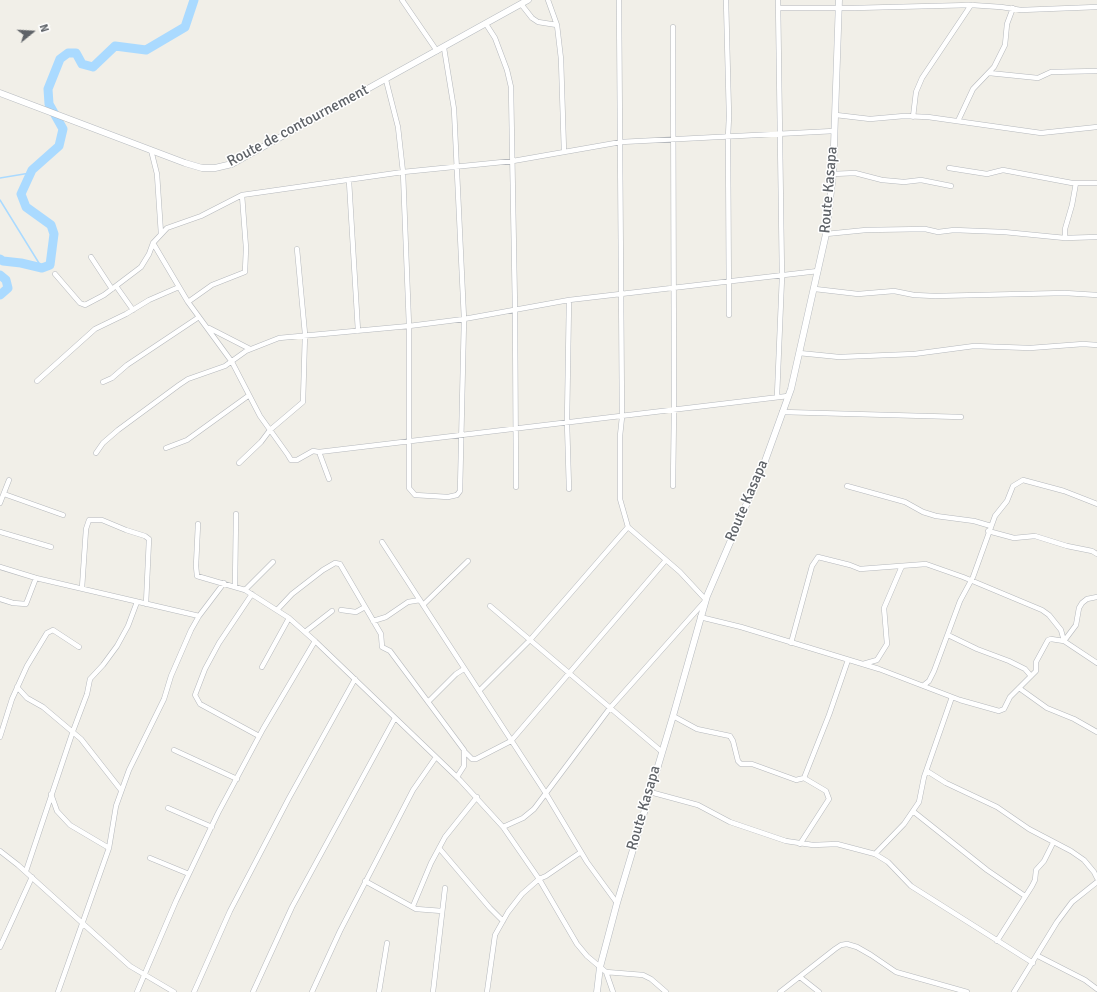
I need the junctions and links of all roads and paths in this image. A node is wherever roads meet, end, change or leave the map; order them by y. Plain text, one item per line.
1 (402, 0) edge
2 (528, 0) edge
3 (548, 0) edge
4 (619, 0) edge
5 (726, 0) edge
6 (778, 0) edge
7 (839, 0) edge
8 (521, 4) junction
9 (971, 5) junction
10 (1097, 7) edge
11 (779, 8) junction
12 (839, 8) junction
13 (1013, 8) junction
14 (486, 24) junction
15 (557, 25) junction
16 (673, 27) dead end
17 (444, 48) junction
18 (437, 51) junction
19 (1097, 71) edge
20 (989, 73) junction
21 (386, 80) junction
22 (0, 93) edge
23 (836, 115) junction
24 (913, 117) junction
25 (958, 121) junction
26 (1097, 127) edge
27 (834, 131) junction
28 (781, 133) junction
29 (728, 137) junction
30 (674, 139) junction
31 (621, 142) junction
32 (151, 150) junction
33 (564, 152) junction
34 (513, 161) junction
35 (458, 167) junction
36 (949, 168) dead end
37 (403, 172) junction
38 (833, 174) junction
39 (349, 181) junction
40 (1076, 183) junction
41 (1097, 184) edge
42 (951, 186) dead end
43 (242, 195) junction
44 (161, 234) junction
45 (826, 234) junction
46 (1097, 237) edge
47 (1065, 238) junction
48 (154, 242) junction
49 (297, 249) dead end
50 (91, 257) dead end
51 (818, 271) junction
52 (55, 274) dead end
53 (782, 276) junction
54 (728, 283) junction
55 (179, 287) junction
56 (114, 288) junction
57 (674, 288) junction
58 (814, 289) junction
59 (621, 294) junction
60 (1097, 295) edge
61 (569, 300) junction
62 (188, 302) junction
63 (515, 309) junction
64 (133, 310) junction
65 (729, 315) dead end
66 (199, 317) junction
67 (464, 319) junction
68 (410, 326) junction
69 (208, 328) junction
70 (358, 331) junction
71 (305, 334) junction
72 (1097, 345) edge
73 (250, 349) junction
74 (799, 353) junction
75 (232, 362) junction
76 (37, 382) dead end
77 (103, 382) dead end
78 (248, 396) junction
79 (777, 396) junction
80 (788, 396) junction
81 (674, 409) junction
82 (782, 412) junction
83 (622, 417) junction
84 (961, 417) dead end
85 (567, 422) junction
86 (516, 428) junction
87 (270, 430) junction
88 (461, 434) junction
89 (410, 441) junction
90 (166, 448) dead end
91 (319, 452) junction
92 (96, 453) dead end
93 (239, 463) dead end
94 (329, 479) dead end
95 (9, 480) dead end
96 (673, 486) dead end
97 (847, 486) dead end
98 (516, 487) dead end
99 (569, 489) dead end
100 (4, 494) junction
101 (0, 503) edge
102 (1097, 504) edge
103 (236, 514) dead end
104 (63, 515) dead end
105 (198, 524) dead end
106 (991, 526) junction
107 (628, 528) junction
108 (0, 532) edge
109 (988, 532) junction
110 (382, 542) dead end
111 (51, 546) dead end
112 (1097, 554) edge
113 (666, 560) junction
114 (468, 561) dead end
115 (273, 562) dead end
116 (902, 566) junction
117 (0, 567) edge
118 (36, 578) junction
119 (971, 580) junction
120 (224, 583) junction
121 (235, 587) junction
122 (82, 588) junction
123 (245, 590) junction
124 (252, 594) junction
125 (1097, 597) edge
126 (0, 599) edge
127 (420, 600) junction
128 (706, 600) junction
129 (137, 602) junction
130 (146, 604) junction
131 (423, 605) junction
132 (490, 606) dead end
133 (365, 607) junction
134 (277, 610) junction
135 (341, 610) dead end
136 (332, 611) dead end
137 (198, 616) junction
138 (700, 617) junction
139 (289, 618) junction
140 (374, 622) junction
141 (305, 632) junction
142 (948, 635) junction
143 (530, 640) junction
144 (315, 641) junction
145 (1064, 641) junction
146 (791, 643) junction
147 (79, 647) dead end
148 (848, 660) junction
149 (1097, 663) edge
150 (861, 664) junction
151 (262, 667) dead end
152 (464, 669) junction
153 (570, 674) junction
154 (1031, 676) junction
155 (355, 679) junction
156 (924, 685) junction
157 (18, 687) junction
158 (1019, 688) junction
159 (479, 691) junction
160 (952, 697) junction
161 (428, 702) junction
162 (610, 708) junction
163 (673, 716) junction
164 (395, 718) junction
165 (73, 731) junction
166 (1097, 732) edge
167 (260, 736) junction
168 (0, 737) edge
169 (511, 741) junction
170 (174, 750) dead end
171 (464, 752) junction
172 (661, 752) junction
173 (436, 757) junction
174 (926, 771) junction
175 (457, 777) junction
176 (236, 778) junction
177 (804, 778) junction
178 (121, 790) junction
179 (545, 792) junction
180 (650, 792) junction
181 (51, 793) junction
182 (477, 797) junction
183 (168, 808) dead end
184 (914, 812) junction
185 (212, 826) junction
186 (503, 827) junction
187 (1054, 843) junction
188 (800, 844) junction
189 (108, 848) junction
190 (439, 848) junction
191 (0, 852) edge
192 (581, 852) junction
193 (875, 854) junction
194 (150, 858) dead end
195 (26, 871) junction
196 (189, 874) junction
197 (32, 877) junction
198 (1097, 878) edge
199 (539, 879) junction
200 (365, 881) junction
201 (1097, 882) edge
202 (445, 888) dead end
203 (1025, 896) junction
204 (617, 903) junction
205 (413, 906) junction
206 (442, 911) junction
207 (503, 921) junction
208 (82, 922) junction
209 (1, 941) edge
210 (997, 941) junction
211 (387, 943) dead end
212 (0, 946) edge
213 (1038, 956) junction
214 (1033, 963) junction
215 (600, 966) junction
216 (606, 972) junction
217 (144, 975) junction
218 (800, 977) junction
219 (1097, 989) edge
220 (58, 992) edge
221 (137, 992) edge
222 (174, 992) edge
223 (194, 992) edge
224 (253, 992) edge
225 (312, 992) edge
226 (379, 992) edge
227 (433, 992) edge
228 (487, 992) edge
229 (597, 992) edge
230 (613, 992) edge
231 (666, 992) edge
232 (780, 992) edge
233 (819, 992) edge
234 (967, 992) edge
235 (1014, 992) edge

1 - 18 street
2 - 8 main road, Route de contournement
3 - 15 street
4 - 31 street
5 - 29 street
6 - 11 street
7 - 12 main road, Route Kasapa
8 - 14 main road, Route de contournement
8 - 15 street
9 - 12 street
9 - 13 street
9 - 24 street
10 - 13 street
11 - 12 street
11 - 28 street
12 - 23 main road, Route Kasapa
13 - 20 street
14 - 17 main road, Route de contournement
14 - 34 street
15 - 33 street
16 - 30 street
17 - 18 main road, Route de contournement
17 - 35 street
18 - 21 main road, Route de contournement
19 - 20 street
20 - 25 street
21 - 32 main road, Route de contournement
21 - 37 street
22 - 32 main road, Route de contournement
23 - 24 street
23 - 27 main road, Route Kasapa
24 - 25 street
25 - 26 street
27 - 28 street
27 - 38 main road, Route Kasapa
28 - 29 street
28 - 53 street
29 - 30 street
29 - 54 street
30 - 31 street
30 - 57 street
31 - 33 street
31 - 59 street
32 - 44 street
33 - 34 street
34 - 35 street
34 - 63 street
35 - 37 street
35 - 67 street
36 - 40 street
37 - 39 street
37 - 68 street
38 - 42 street
38 - 45 main road, Route Kasapa
39 - 43 street
39 - 70 street
40 - 41 street
40 - 47 street
43 - 44 street
43 - 62 street
44 - 48 street
45 - 47 street
45 - 51 main road, Route Kasapa
46 - 47 street
48 - 55 street
48 - 56 street
49 - 71 street
50 - 56 street
51 - 53 street
51 - 58 main road, Route Kasapa
52 - 56 street
53 - 54 street
53 - 79 street
54 - 57 street
54 - 65 street
55 - 62 street
55 - 64 street
56 - 64 street
57 - 59 street
57 - 81 street
58 - 60 street
58 - 74 main road, Route Kasapa
59 - 61 street
59 - 83 street
61 - 63 street
61 - 85 street
62 - 66 street
63 - 67 street
63 - 86 street
64 - 76 street
66 - 69 street
66 - 77 street
67 - 68 street
67 - 88 street
68 - 70 street
68 - 89 street
69 - 73 street
69 - 75 street
70 - 71 street
71 - 73 street
71 - 87 street
72 - 74 street
73 - 75 street
74 - 80 main road, Route Kasapa
75 - 78 street
75 - 92 street
78 - 87 street
78 - 90 street
79 - 80 street
79 - 81 street
80 - 82 main road, Route Kasapa
81 - 83 street
81 - 96 street
82 - 84 street
82 - 128 main road, Route Kasapa
83 - 85 street
83 - 107 street
85 - 86 street
85 - 99 street
86 - 88 street
86 - 98 street
87 - 91 street
87 - 93 street
88 - 89 street
88 - 89 street
89 - 91 street
91 - 94 street
95 - 100 street
97 - 106 street
100 - 101 street
100 - 104 street
102 - 106 street
103 - 121 street
105 - 120 street
106 - 109 street
107 - 113 street
107 - 143 street
108 - 111 street
109 - 112 street
109 - 119 street
110 - 127 street
113 - 128 street
113 - 153 street
114 - 131 street
115 - 123 street
116 - 119 street
116 - 146 street
116 - 150 street
117 - 118 street
118 - 122 street
118 - 126 street
119 - 142 street
119 - 145 street
120 - 121 street
120 - 137 street
121 - 123 street
122 - 129 street
122 - 130 street
123 - 124 street
124 - 134 street
124 - 167 street
125 - 145 street
127 - 131 street
127 - 140 street
128 - 138 main road, Route Kasapa
128 - 162 street
129 - 130 street
129 - 165 street
130 - 137 street
131 - 152 street
132 - 143 street
133 - 134 street
133 - 135 street
133 - 140 street
134 - 139 street
136 - 141 street
137 - 178 street
138 - 146 street
138 - 163 main road, Route Kasapa
139 - 141 street
139 - 151 street
140 - 161 street
141 - 144 street
142 - 154 street
142 - 156 street
143 - 153 street
143 - 159 street
144 - 155 street
144 - 167 street
145 - 149 street
145 - 154 street
146 - 148 street
147 - 157 street
148 - 150 street
148 - 177 street
150 - 156 street
152 - 159 street
152 - 161 street
153 - 162 street
153 - 169 street
154 - 158 street
155 - 164 street
155 - 223 street
156 - 160 street
157 - 165 street
157 - 168 street
158 - 160 street
158 - 166 street
159 - 169 street
160 - 174 street
161 - 171 street
162 - 172 street
162 - 179 street
163 - 172 main road, Route Kasapa
163 - 177 street
164 - 173 street
164 - 224 street
165 - 178 street
165 - 181 street
167 - 176 street
169 - 171 street
169 - 179 street
170 - 176 street
171 - 175 street
172 - 180 main road, Route Kasapa
173 - 175 street
173 - 200 street
174 - 184 street
174 - 187 street
175 - 182 street
176 - 185 street
177 - 188 street
178 - 189 street
179 - 186 street
179 - 192 street
180 - 188 street
180 - 204 main road, Route Kasapa
181 - 189 street
181 - 195 street
182 - 186 street
182 - 190 street
183 - 185 street
184 - 193 street
184 - 203 street
185 - 196 street
186 - 199 street
187 - 198 street
187 - 203 street
188 - 193 street
189 - 208 street
190 - 205 street
190 - 207 street
191 - 195 street
192 - 199 street
192 - 204 street
193 - 210 street
194 - 196 street
195 - 197 street
196 - 217 street
197 - 208 street
197 - 209 street
199 - 207 street
199 - 215 street
200 - 205 street
200 - 225 street
201 - 213 street
202 - 206 street
203 - 210 street
204 - 215 main road, Route Kasapa
205 - 206 street
206 - 227 street
207 - 228 street
208 - 217 street
208 - 220 street
209 - 212 street
210 - 214 street
211 - 226 street
213 - 214 street
213 - 219 street
214 - 235 street
215 - 216 street
215 - 229 main road, Route Kasapa
216 - 230 street
216 - 231 street
217 - 221 street
217 - 222 street
218 - 232 street
218 - 233 street
218 - 234 street

